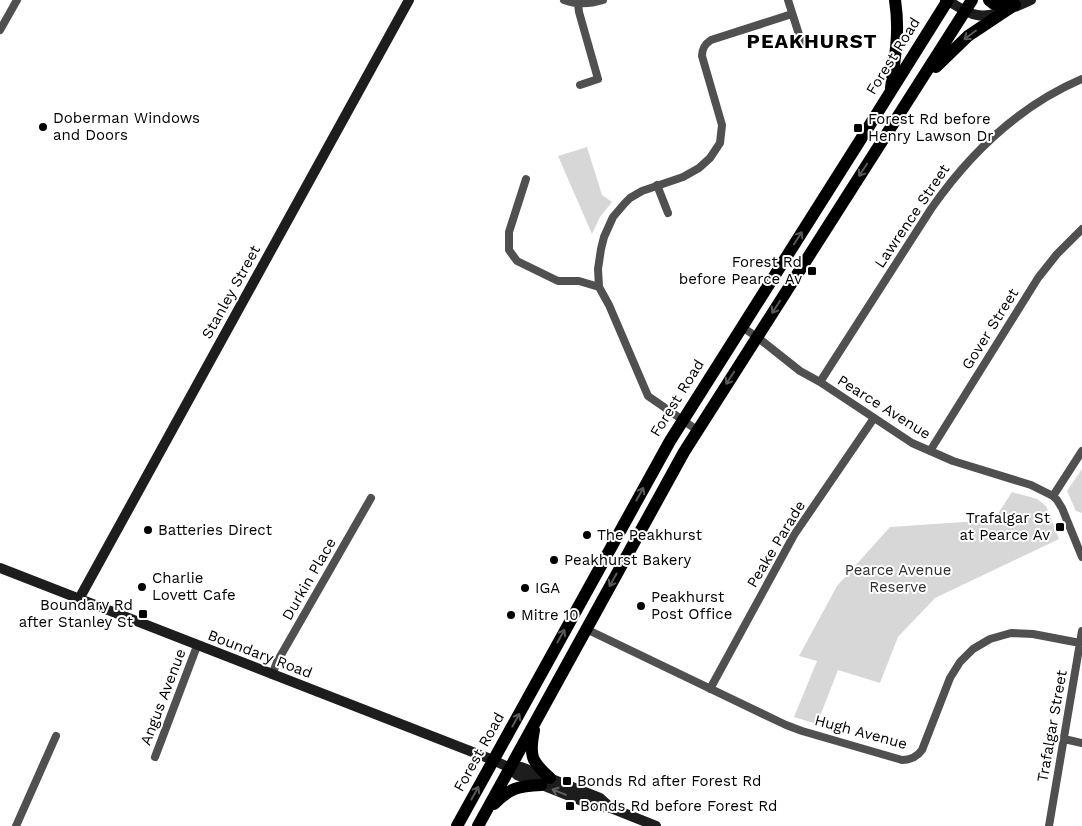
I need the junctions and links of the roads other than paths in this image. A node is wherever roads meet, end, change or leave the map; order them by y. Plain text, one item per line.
1 (16, 0) edge
2 (409, 0) edge
3 (564, 0) edge
4 (603, 0) edge
5 (788, 0) edge
6 (895, 0) edge
7 (947, 0) edge
8 (989, 0) edge
9 (1031, 0) edge
10 (578, 4) junction
11 (969, 5) edge
12 (1014, 7) junction
13 (792, 14) junction
14 (0, 30) edge
15 (802, 44) dead end
16 (1082, 78) edge
17 (580, 85) dead end
18 (917, 86) junction
19 (891, 90) junction
20 (526, 180) dead end
21 (657, 186) junction
22 (668, 213) dead end
23 (1082, 229) edge
24 (599, 287) junction
25 (742, 327) junction
26 (757, 337) junction
27 (820, 382) junction
28 (874, 418) junction
29 (682, 421) junction
30 (697, 430) junction
31 (930, 451) junction
32 (1082, 451) edge
33 (1053, 496) junction
34 (371, 498) dead end
35 (1082, 557) edge
36 (0, 568) edge
37 (79, 599) junction
38 (586, 628) junction
39 (1082, 631) edge
40 (1080, 643) junction
41 (197, 646) junction
42 (272, 675) junction
43 (710, 689) junction
44 (537, 718) junction
45 (56, 736) dead end
46 (1064, 739) junction
47 (1082, 743) edge
48 (155, 757) dead end
49 (493, 760) junction
50 (510, 768) junction
51 (546, 782) junction
52 (486, 812) junction
53 (16, 826) edge
54 (456, 826) edge
55 (478, 826) edge
56 (656, 826) edge
57 (1049, 826) edge

1 - 14 street
2 - 37 main road, Stanley Street
3 - 10 street
4 - 10 street
5 - 13 street
6 - 19 main road
7 - 11 main road
7 - 19 main road, Forest Road
8 - 12 main road
9 - 12 main road
10 - 17 street
11 - 12 main road
11 - 18 main road
12 -> 18 main road
13 - 15 street
13 - 21 street
16 - 27 street, Lawrence Street
18 -> 26 main road
25 -> 19 main road, Forest Road
20 - 24 street
21 - 22 street
21 - 24 street
23 - 31 street, Gover Street
24 - 29 street
25 - 26 street, Pearce Avenue
25 - 29 main road, Forest Road
26 - 27 street, Pearce Avenue
26 -> 30 main road
27 - 28 street, Pearce Avenue
28 - 31 street, Pearce Avenue
28 - 43 street, Peake Parade
29 - 30 street
49 -> 29 main road, Forest Road
30 -> 38 main road
31 - 33 street, Pearce Avenue
32 - 33 street
33 - 35 street
34 - 42 street, Durkin Place
36 - 37 main road, Boundary Road
37 - 41 main road, Boundary Road
38 - 43 street, Hugh Avenue
38 - 44 main road
39 - 40 street, Trafalgar Street
40 - 43 street, Hugh Avenue
40 - 46 street, Trafalgar Street
41 - 42 main road, Boundary Road
41 - 48 street, Angus Avenue
42 - 49 main road, Boundary Road
44 - 50 main road
44 - 51 main road
45 - 53 street
46 - 47 street
46 - 57 street, Trafalgar Street
49 - 50 main road, Boundary Road
54 -> 49 main road, Forest Road
50 - 51 main road, Boundary Road
50 - 52 main road
51 - 52 main road
51 - 56 main road, Boundary Road
52 - 55 main road

